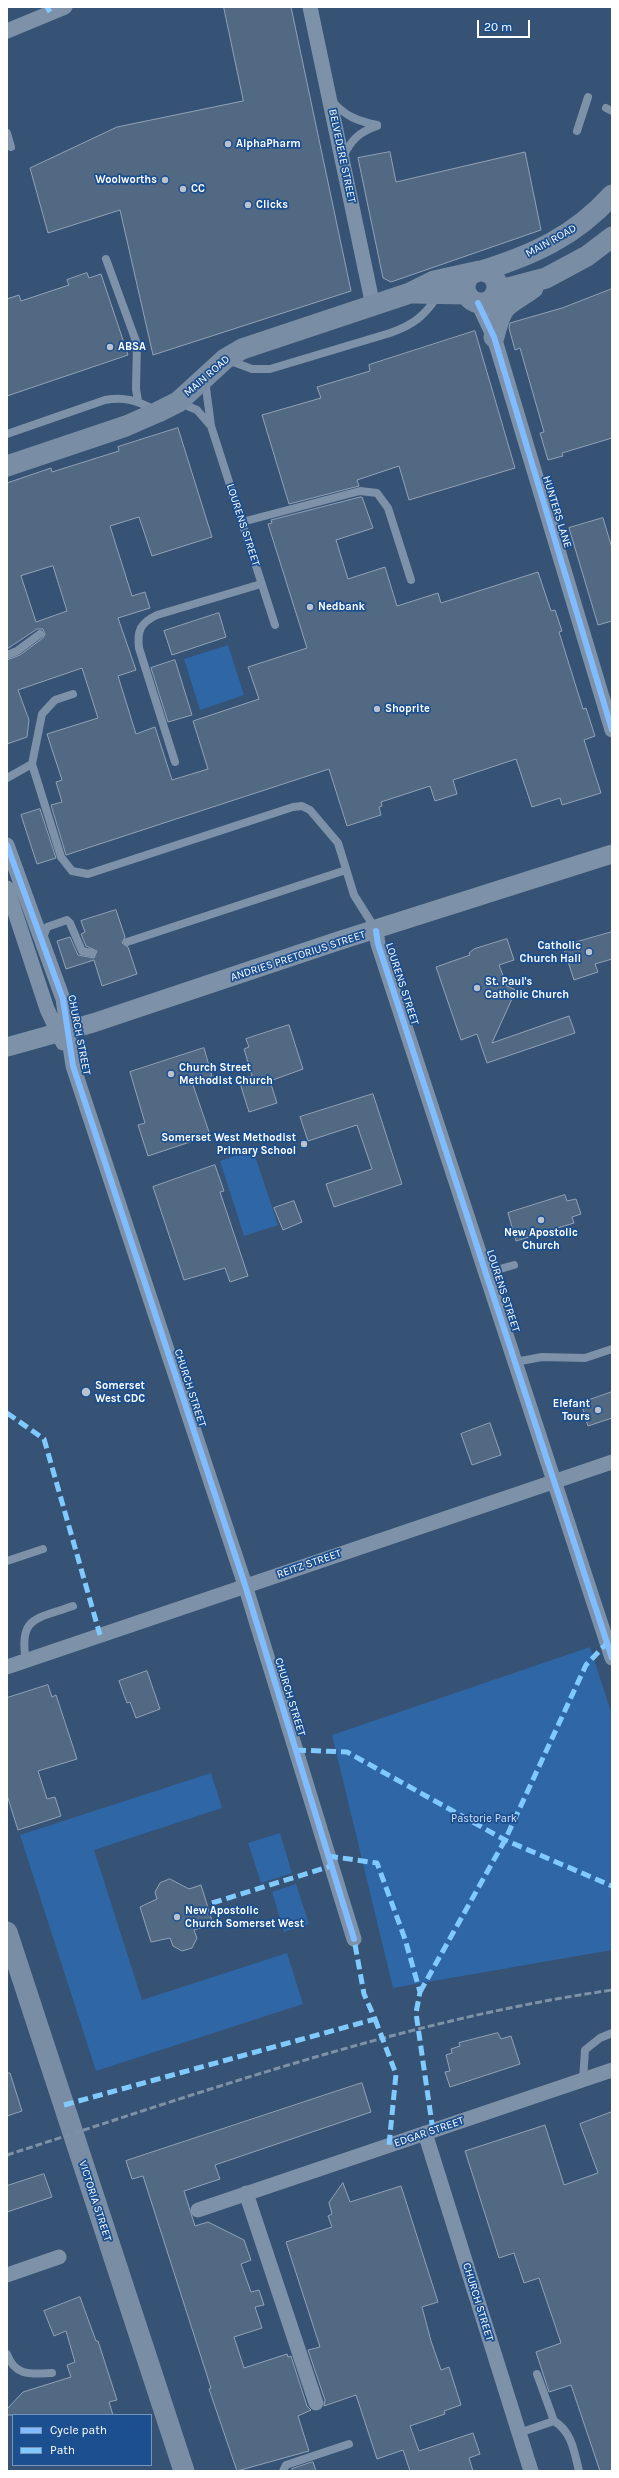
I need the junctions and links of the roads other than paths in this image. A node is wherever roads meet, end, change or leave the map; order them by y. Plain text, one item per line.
1 (65, 7) edge
2 (310, 7) edge
3 (7, 31) edge
4 (588, 97) dead end
5 (331, 99) junction
6 (577, 131) dead end
7 (7, 133) edge
8 (12, 147) dead end
9 (342, 157) junction
10 (612, 195) edge
11 (612, 237) edge
12 (106, 259) dead end
13 (478, 271) junction
14 (546, 278) junction
15 (410, 293) junction
16 (438, 294) junction
17 (484, 296) junction
18 (373, 306) junction
19 (494, 337) junction
20 (224, 359) junction
21 (205, 377) junction
22 (138, 401) junction
23 (178, 402) junction
24 (158, 412) junction
25 (211, 426) junction
26 (7, 434) edge
27 (7, 466) edge
28 (242, 522) junction
29 (411, 580) dead end
30 (261, 584) junction
31 (274, 625) dead end
32 (40, 634) dead end
33 (7, 655) edge
34 (73, 694) dead end
35 (612, 730) edge
36 (176, 762) dead end
37 (32, 764) junction
38 (7, 778) edge
39 (7, 845) edge
40 (612, 854) edge
41 (346, 870) junction
42 (7, 888) edge
43 (376, 931) junction
44 (43, 941) junction
45 (127, 942) dead end
46 (92, 953) dead end
47 (63, 1031) junction
48 (7, 1047) edge
49 (514, 1265) dead end
50 (486, 1273) junction
51 (612, 1349) edge
52 (515, 1362) junction
53 (612, 1462) edge
54 (555, 1482) junction
55 (43, 1549) dead end
56 (7, 1561) edge
57 (245, 1585) junction
58 (73, 1606) dead end
59 (610, 1642) edge
60 (612, 1658) edge
61 (26, 1661) junction
62 (7, 1667) edge
63 (7, 1932) edge
64 (354, 1939) dead end
65 (612, 2033) edge
66 (612, 2070) edge
67 (583, 2080) junction
68 (425, 2134) junction
69 (246, 2193) junction
70 (198, 2210) dead end
71 (59, 2257) dead end
72 (7, 2275) edge
73 (7, 2354) edge
74 (52, 2374) dead end
75 (537, 2374) dead end
76 (316, 2403) dead end
77 (554, 2421) junction
78 (519, 2433) junction
79 (349, 2444) dead end
80 (184, 2471) edge
81 (283, 2471) edge
82 (531, 2471) edge
83 (579, 2471) edge

1 - 3 street
2 - 5 street, BELVEDERE STREET
4 - 6 lane
5 - 9 street, BELVEDERE STREET
5 - 9 lane
7 - 8 lane
9 - 18 street, BELVEDERE STREET
10 - 13 main road, MAIN ROAD
11 - 14 main road, MAIN ROAD
12 - 22 lane
13 - 15 main road, MAIN ROAD
13 - 17 main road
13 - 17 main road
14 - 17 main road, MAIN ROAD
14 - 19 main road
15 - 16 main road, MAIN ROAD
15 - 18 main road, MAIN ROAD
16 - 17 main road, MAIN ROAD
16 - 20 lane
17 - 19 street, HUNTERS LANE
18 - 20 main road, MAIN ROAD
19 - 35 street, HUNTERS LANE
20 - 21 main road, MAIN ROAD
21 - 23 main road, MAIN ROAD
21 - 25 lane, LOURENS STREET
22 - 24 lane
22 - 26 lane
23 - 24 main road, MAIN ROAD
23 - 25 lane, LOURENS STREET
24 - 27 main road, MAIN ROAD
25 - 28 lane, LOURENS STREET
28 - 29 lane
28 - 30 lane, LOURENS STREET
30 - 31 lane, LOURENS STREET
30 - 36 lane
32 - 33 lane
34 - 37 lane
37 - 38 lane
37 - 41 lane
39 - 44 street, CHURCH STREET
40 - 43 street, ANDRIES PRETORIUS STREET
41 - 43 lane
41 - 45 lane
42 - 47 street, CHURCH STREET
43 - 47 street, ANDRIES PRETORIUS STREET
43 - 50 street, LOURENS STREET
44 - 46 lane
44 - 47 street, CHURCH STREET
47 - 48 street, ANDRIES PRETORIUS STREET
47 - 57 street, CHURCH STREET
49 - 50 lane
50 - 52 street, LOURENS STREET
51 - 52 lane
52 - 54 street, LOURENS STREET
53 - 54 street, REITZ STREET
54 - 57 street, REITZ STREET
54 - 59 street, LOURENS STREET
55 - 56 lane
57 - 61 street, REITZ STREET
57 - 64 street, CHURCH STREET
58 - 61 lane
59 - 60 street, LOURENS STREET
61 - 62 street, REITZ STREET
63 - 80 main road, VICTORIA STREET
65 - 67 lane
66 - 67 street, EDGAR STREET
67 - 68 street, EDGAR STREET
68 - 69 street, EDGAR STREET
68 - 78 street, CHURCH STREET
69 - 70 street, EDGAR STREET
69 - 76 street
71 - 72 street
73 - 74 lane
75 - 77 lane
77 - 78 lane
77 - 83 lane
78 - 82 street, CHURCH STREET
79 - 81 lane

